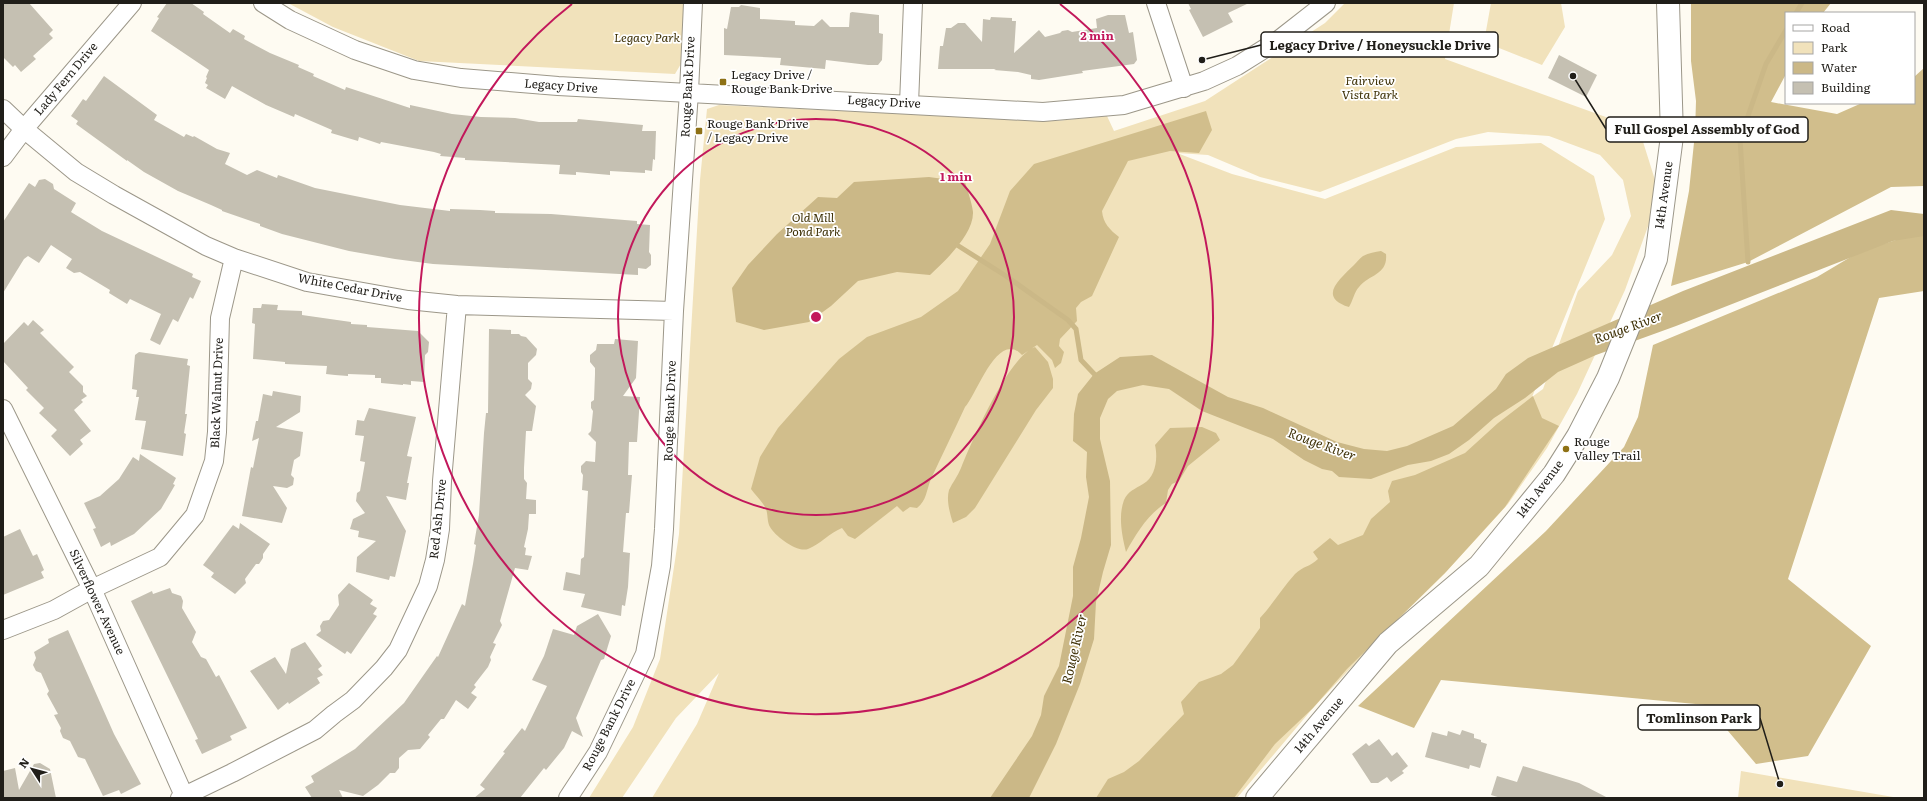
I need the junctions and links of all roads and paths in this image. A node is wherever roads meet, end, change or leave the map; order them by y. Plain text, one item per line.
1 (132, 3) edge
2 (263, 3) edge
3 (692, 3) edge
4 (913, 3) edge
5 (1156, 3) edge
6 (1326, 3) edge
7 (1668, 3) edge
8 (1184, 88) junction
9 (689, 92) junction
10 (909, 104) junction
11 (3, 109) edge
12 (24, 129) junction
13 (3, 157) edge
14 (234, 258) junction
15 (457, 305) junction
16 (674, 311) junction
17 (3, 409) edge
18 (92, 589) junction
19 (3, 630) edge
20 (183, 797) edge
21 (568, 798) edge
22 (1257, 798) edge

1 - 12 street, Lady Fern Drive
2 - 9 street, Legacy Drive
3 - 9 street, Rouge Bank Drive
4 - 10 street
5 - 8 street
6 - 8 street, Legacy Drive
7 - 22 main road, 14th Avenue
8 - 10 street, Legacy Drive
9 - 10 street, Legacy Drive
9 - 16 street, Rouge Bank Drive
11 - 12 street, White Cedar Drive
12 - 13 street, Lady Fern Drive
12 - 14 street, White Cedar Drive
14 - 15 street, White Cedar Drive
14 - 18 street, Black Walnut Drive
15 - 16 street, White Cedar Drive
15 - 20 street, Red Ash Drive
16 - 21 street, Rouge Bank Drive
17 - 18 street, Silverflower Avenue
18 - 19 street, Black Walnut Drive
18 - 20 street, Silverflower Avenue

